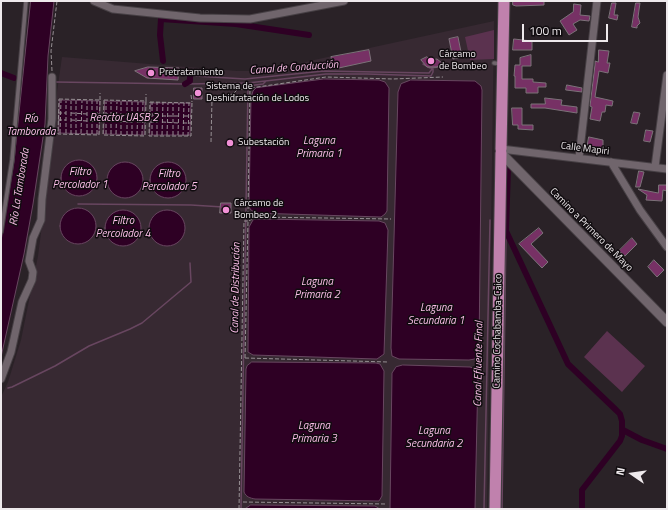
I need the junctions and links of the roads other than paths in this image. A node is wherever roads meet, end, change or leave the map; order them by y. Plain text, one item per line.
1 (26, 1) edge
2 (94, 1) edge
3 (344, 1) edge
4 (504, 1) edge
5 (597, 1) edge
6 (667, 75) edge
7 (52, 77) road end
8 (501, 151) junction
9 (579, 158) junction
10 (611, 162) junction
11 (655, 167) junction
12 (667, 169) edge
13 (1, 232) edge
14 (667, 247) edge
15 (667, 322) edge
16 (1, 379) edge
17 (495, 509) edge

1 - 13 lane
2 - 3 street
4 - 8 main road, Camino Cochabamba-Caico
5 - 9 street
6 - 11 street
7 - 16 street
8 - 9 street, Calle Mapiri
8 - 15 main road, Camino a Primero de Mayo
8 - 17 main road, Camino Cochabamba-Caico
9 - 10 street, Calle Mapiri
10 - 11 street, Calle Mapiri
10 - 14 street
11 - 12 street, Calle Mapiri

